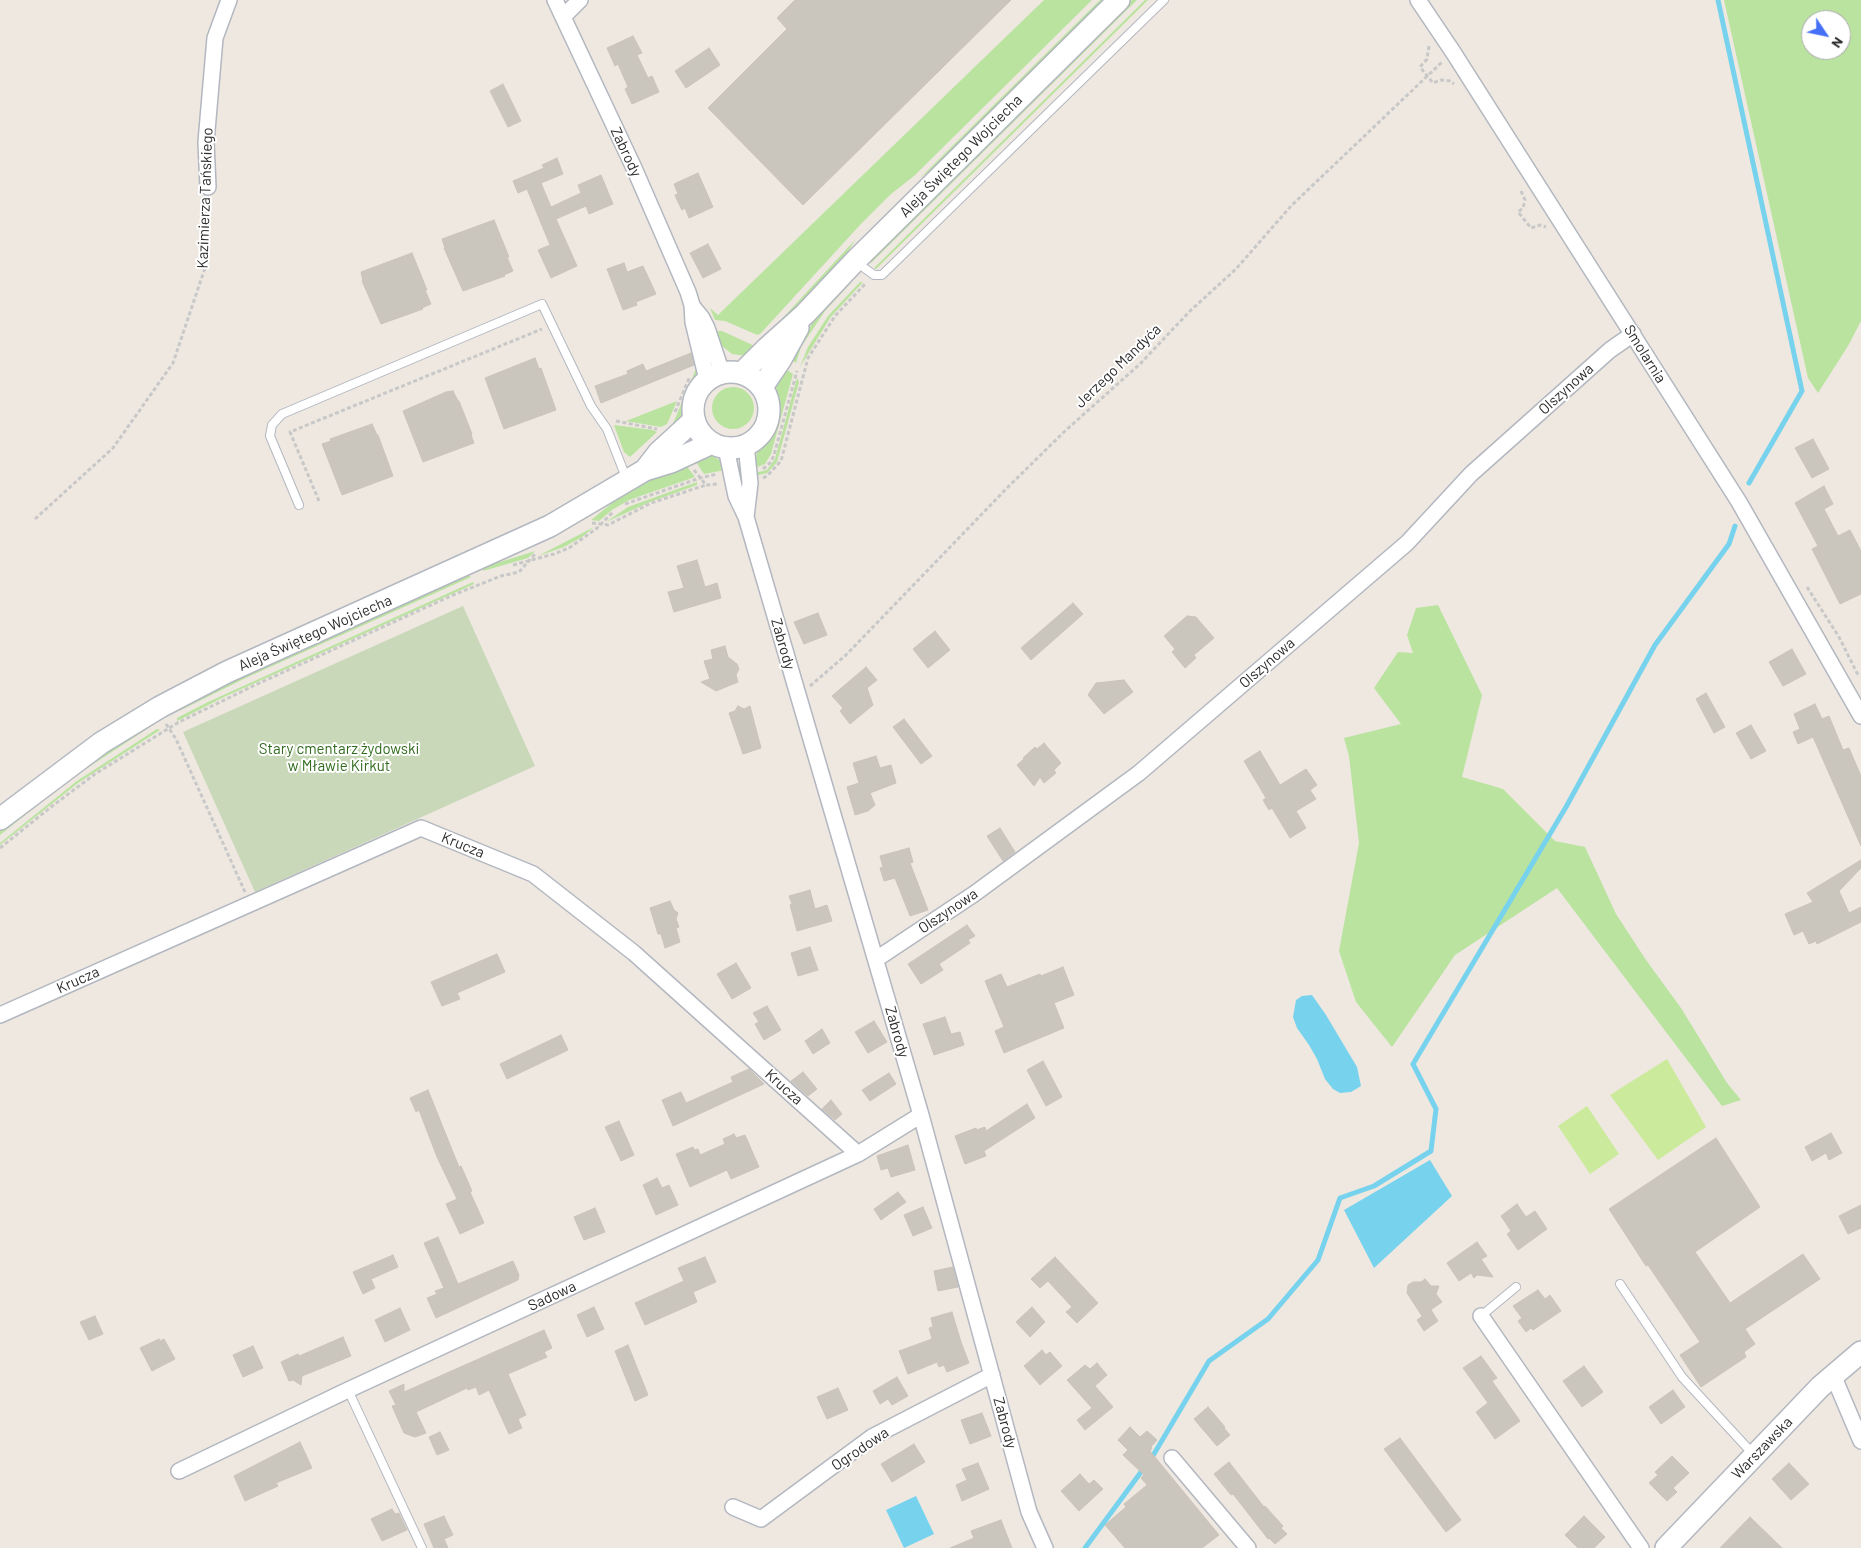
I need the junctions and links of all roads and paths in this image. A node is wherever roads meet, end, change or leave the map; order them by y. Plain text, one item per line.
1 (229, 0) edge
2 (555, 0) edge
3 (580, 0) edge
4 (1119, 0) edge
5 (1164, 0) edge
6 (1418, 0) edge
7 (563, 17) junction
8 (1452, 52) junction
9 (208, 187) joint
10 (855, 261) junction
11 (806, 314) junction
12 (545, 328) dead end
13 (1633, 334) junction
14 (716, 375) junction
15 (762, 387) junction
16 (613, 414) dead end
17 (674, 415) dead end
18 (694, 420) junction
19 (616, 421) junction
20 (603, 422) junction
21 (666, 430) dead end
22 (728, 446) junction
23 (691, 466) dead end
24 (637, 476) junction
25 (721, 484) dead end
26 (706, 485) junction
27 (319, 501) dead end
28 (299, 505) dead end
29 (746, 517) junction
30 (34, 519) dead end
31 (584, 528) dead end
32 (544, 549) dead end
33 (799, 696) junction
34 (160, 707) junction
35 (1861, 716) edge
36 (170, 729) junction
37 (0, 819) edge
38 (0, 848) edge
39 (251, 904) junction
40 (875, 958) junction
41 (0, 1015) edge
42 (921, 1116) junction
43 (858, 1154) junction
44 (1620, 1284) dead end
45 (1516, 1287) dead end
46 (1481, 1316) joint
47 (1861, 1352) edge
48 (992, 1375) junction
49 (1833, 1375) junction
50 (348, 1390) junction
51 (1861, 1441) edge
52 (1755, 1456) junction
53 (1172, 1458) dead end
54 (179, 1471) dead end
55 (733, 1507) dead end
56 (422, 1548) edge
57 (1045, 1548) edge
58 (1248, 1548) edge
59 (1641, 1548) edge
60 (1666, 1548) edge

1 - 9 street, Kazimierza Tańskiego
2 - 7 street, Zabrody
3 - 7 street
4 - 10 street, Aleja Świętego Wojciecha
5 - 10 lane
6 - 8 street, Smolarnia
7 - 14 street, Zabrody
8 - 13 street, Smolarnia
8 - 33 path, Jerzego Mandyća
9 - 30 path, Kazimierza Tańskiego
10 - 11 street, Aleja Świętego Wojciecha
11 - 14 street, Aleja Świętego Wojciecha
11 - 15 street, Aleja Świętego Wojciecha
12 - 27 path
13 - 35 street, Smolarnia
13 - 40 street, Olszynowa
14 - 15 street
14 - 17 path
14 - 18 street
15 - 22 street
16 - 19 path
18 - 22 street
18 - 24 street, Aleja Świętego Wojciecha
19 - 20 path
19 - 21 path
20 - 24 lane
20 - 28 lane
22 - 24 street, Aleja Świętego Wojciecha
22 - 29 street, Zabrody
22 - 29 street, Zabrody
23 - 26 path
24 - 34 street, Aleja Świętego Wojciecha
25 - 26 path
26 - 31 path
29 - 33 street, Zabrody
32 - 36 path
33 - 40 street, Zabrody
34 - 36 path
34 - 37 street, Aleja Świętego Wojciecha
36 - 38 path
36 - 39 path
39 - 41 street, Krucza
39 - 43 street, Krucza
40 - 42 street, Zabrody
42 - 43 street, Sadowa
42 - 48 street, Zabrody
43 - 50 street, Sadowa
44 - 52 lane
45 - 46 lane
46 - 59 street
47 - 49 street, Warszawska
48 - 55 street, Ogrodowa
48 - 57 street, Zabrody
49 - 51 street
49 - 52 street, Warszawska
50 - 54 street, Sadowa
50 - 56 lane
52 - 60 street, Warszawska
53 - 58 street

